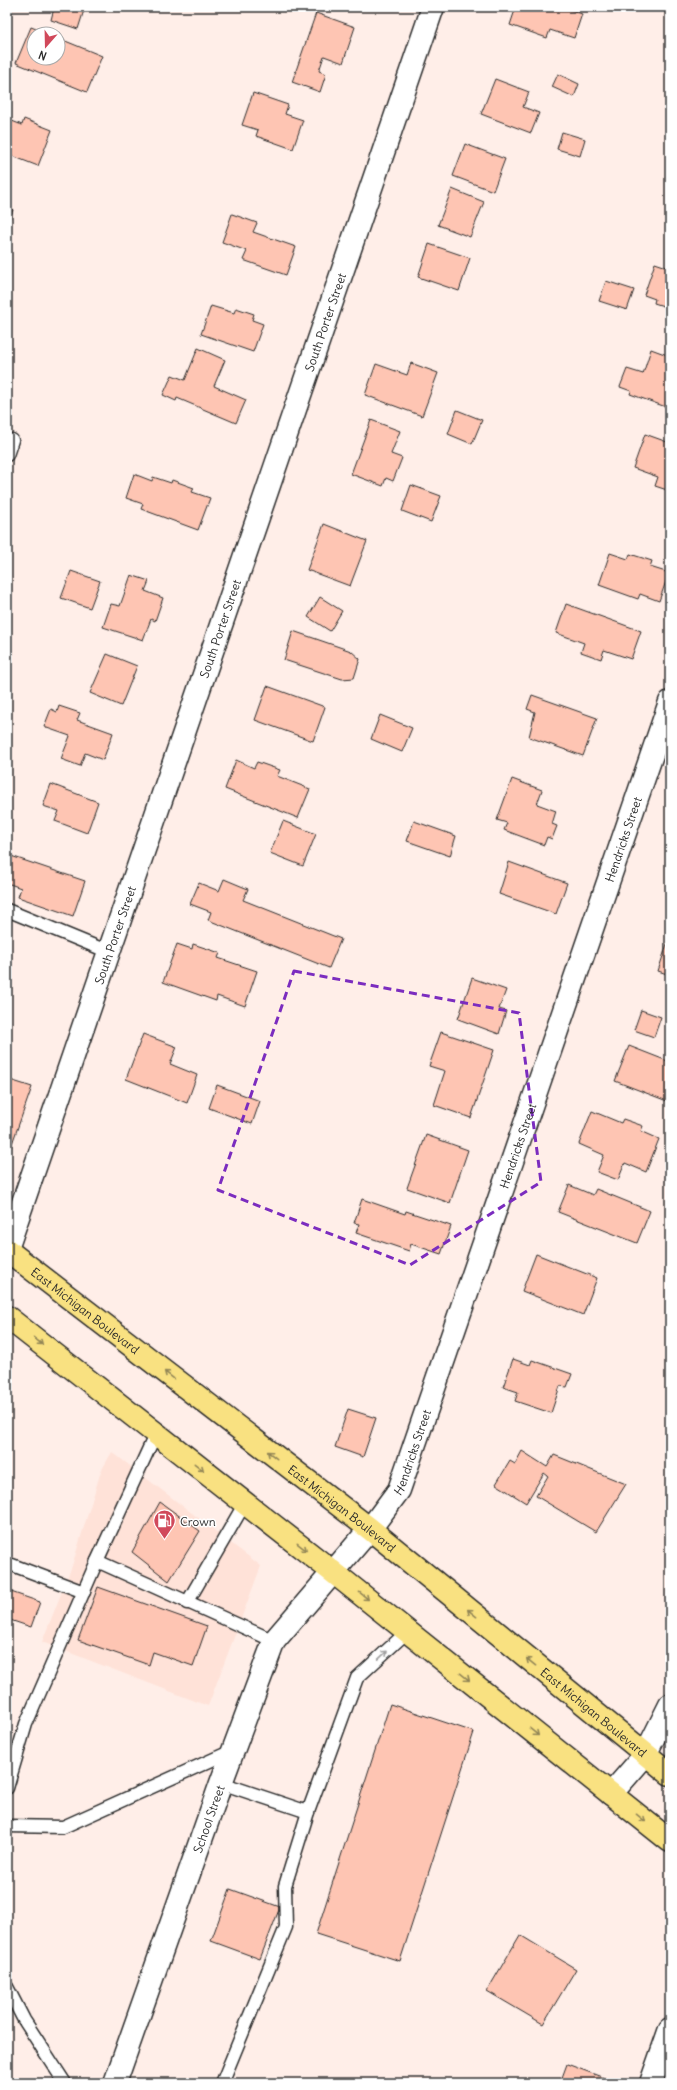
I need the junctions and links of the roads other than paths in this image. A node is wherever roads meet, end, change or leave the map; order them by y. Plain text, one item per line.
1 (433, 7) edge
2 (12, 440) dead end
3 (7, 455) edge
4 (670, 702) edge
5 (7, 910) edge
6 (109, 952) junction
7 (7, 1250) edge
8 (7, 1317) edge
9 (156, 1433) junction
10 (245, 1503) junction
11 (370, 1529) junction
12 (97, 1561) junction
13 (7, 1563) edge
14 (333, 1572) junction
15 (84, 1592) junction
16 (187, 1603) junction
17 (408, 1631) junction
18 (274, 1641) junction
19 (670, 1705) edge
20 (234, 1750) junction
21 (645, 1754) junction
22 (670, 1774) edge
23 (221, 1783) junction
24 (7, 1788) edge
25 (612, 1794) junction
26 (308, 1812) junction
27 (7, 1826) edge
28 (670, 1841) edge
29 (7, 1987) edge
30 (670, 2029) edge
31 (65, 2083) edge
32 (115, 2083) edge
33 (222, 2083) edge
34 (651, 2083) edge

1 - 6 street, South Porter Street
2 - 3 lane
4 - 11 street, Hendricks Street
5 - 6 lane
6 - 7 street, South Porter Street
11 -> 7 main road, East Michigan Boulevard
8 -> 9 main road
9 -> 10 main road
9 - 12 lane
10 -> 14 main road
10 - 16 lane
11 - 14 street, Hendricks Street
21 -> 11 main road, East Michigan Boulevard
12 - 15 lane
12 - 16 lane
13 - 15 lane
14 -> 17 main road
14 - 18 street, School Street
15 - 24 lane
16 - 18 lane
17 -> 25 main road
26 -> 17 lane
18 - 20 street, School Street
19 - 21 street
20 - 23 street, School Street
20 - 27 lane
21 - 22 main road, East Michigan Boulevard
21 - 25 street
23 - 26 lane
23 - 32 street, School Street
25 -> 28 main road
26 - 33 lane
29 - 31 lane
30 - 34 street

